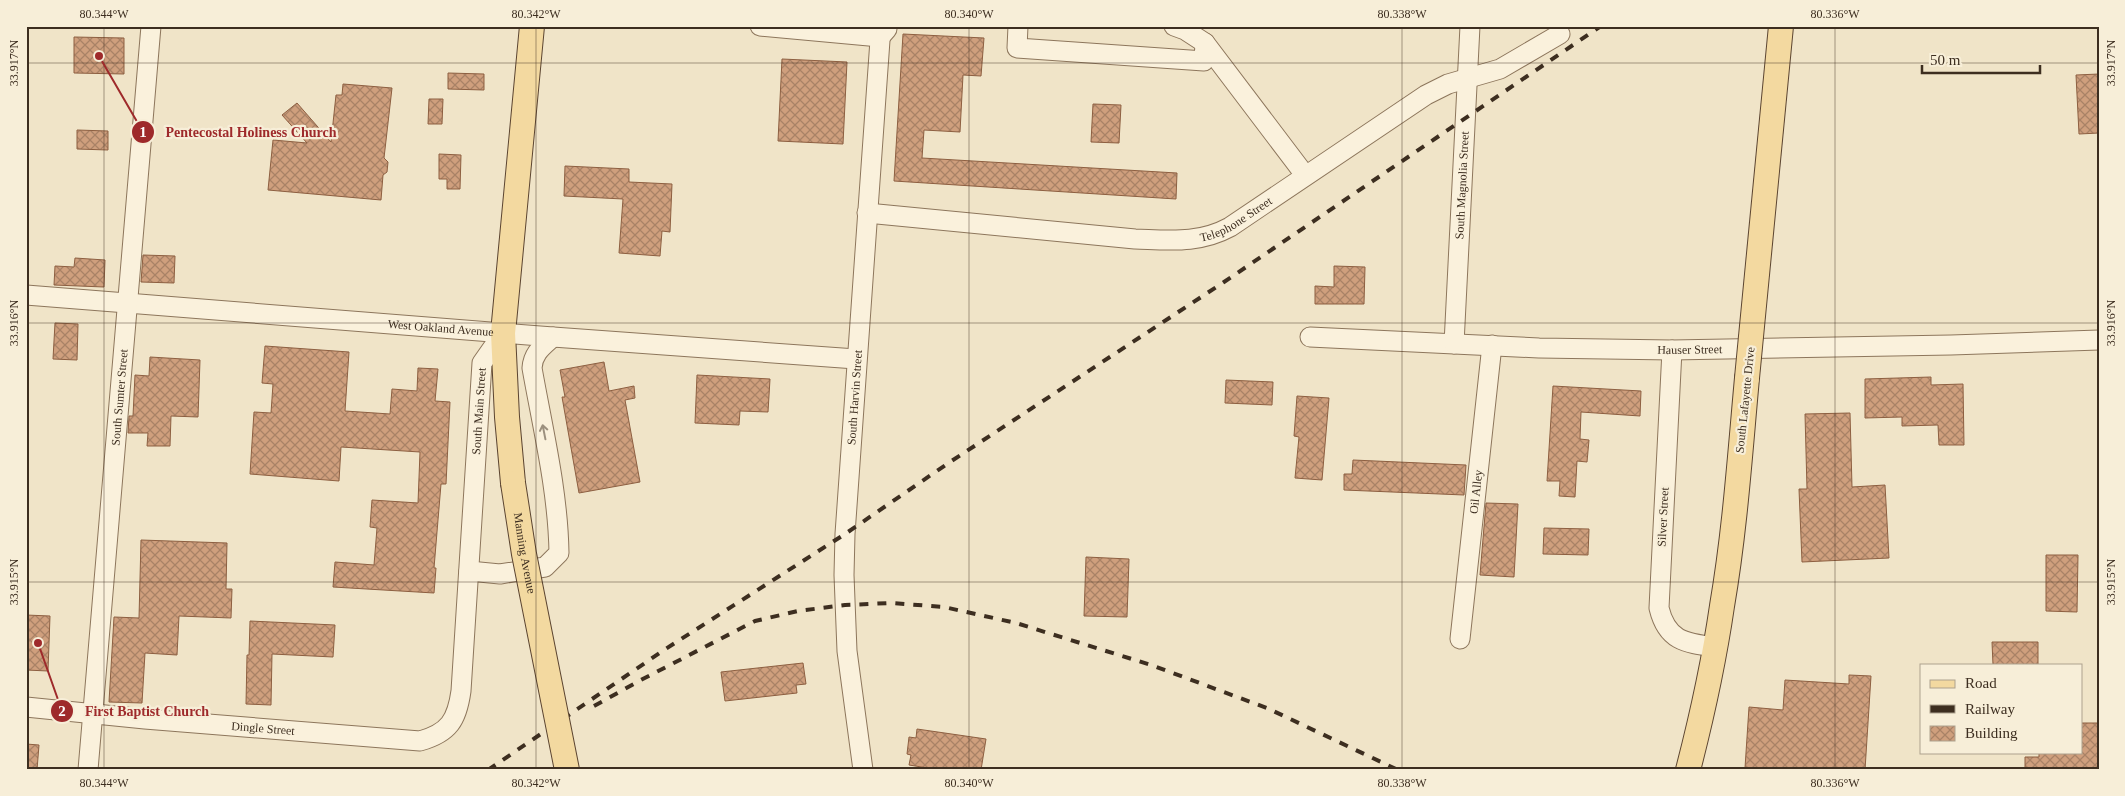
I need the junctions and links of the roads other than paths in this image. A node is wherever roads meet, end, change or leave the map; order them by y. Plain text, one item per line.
1 (151, 26) edge
2 (532, 26) edge
3 (760, 26) edge
4 (1018, 26) edge
5 (1174, 26) edge
6 (1470, 26) edge
7 (1781, 26) edge
8 (884, 30) edge
9 (1560, 34) dead end
10 (1205, 43) junction
11 (1467, 79) junction
12 (1305, 176) junction
13 (867, 213) junction
14 (26, 295) edge
15 (127, 302) junction
16 (504, 333) junction
17 (553, 337) junction
18 (1310, 337) dead end
19 (2099, 340) edge
20 (1454, 344) junction
21 (1492, 346) junction
22 (1672, 350) junction
23 (856, 359) junction
24 (469, 572) junction
25 (1460, 639) dead end
26 (1715, 647) junction
27 (26, 707) edge
28 (93, 714) junction
29 (438, 734) joint
30 (88, 770) edge
31 (567, 770) edge
32 (863, 770) edge
33 (1688, 770) edge

1 - 15 street, South Sumter Street
2 - 16 main road
3 - 8 street
4 - 10 street
5 - 10 street
6 - 11 street, South Magnolia Street
7 - 26 main road, South Lafayette Drive, bridge
8 - 13 street, South Harvin Street
9 - 11 street, Telephone Street
10 - 12 street
11 - 12 street, Telephone Street
11 - 20 street, South Magnolia Street
12 - 13 street, Telephone Street
13 - 23 street, South Harvin Street
14 - 15 street, West Oakland Avenue
15 - 16 street, West Oakland Avenue
15 - 28 street, South Sumter Street
16 - 17 street, West Oakland Avenue
16 - 24 street, South Main Street
16 - 31 main road, Manning Avenue, bridge
17 - 23 street, West Oakland Avenue
24 -> 17 street
18 - 20 street, Hauser Street
19 - 22 street, Hauser Street
20 - 21 street, Hauser Street
21 - 22 street, Hauser Street
21 - 25 street, Oil Alley
22 - 26 street, Silver Street
23 - 32 street, South Harvin Street
24 - 29 street, South Main Street
26 - 33 main road, South Lafayette Drive
27 - 28 street, Dingle Street
28 - 29 street, Dingle Street
28 - 30 street, South Sumter Street

